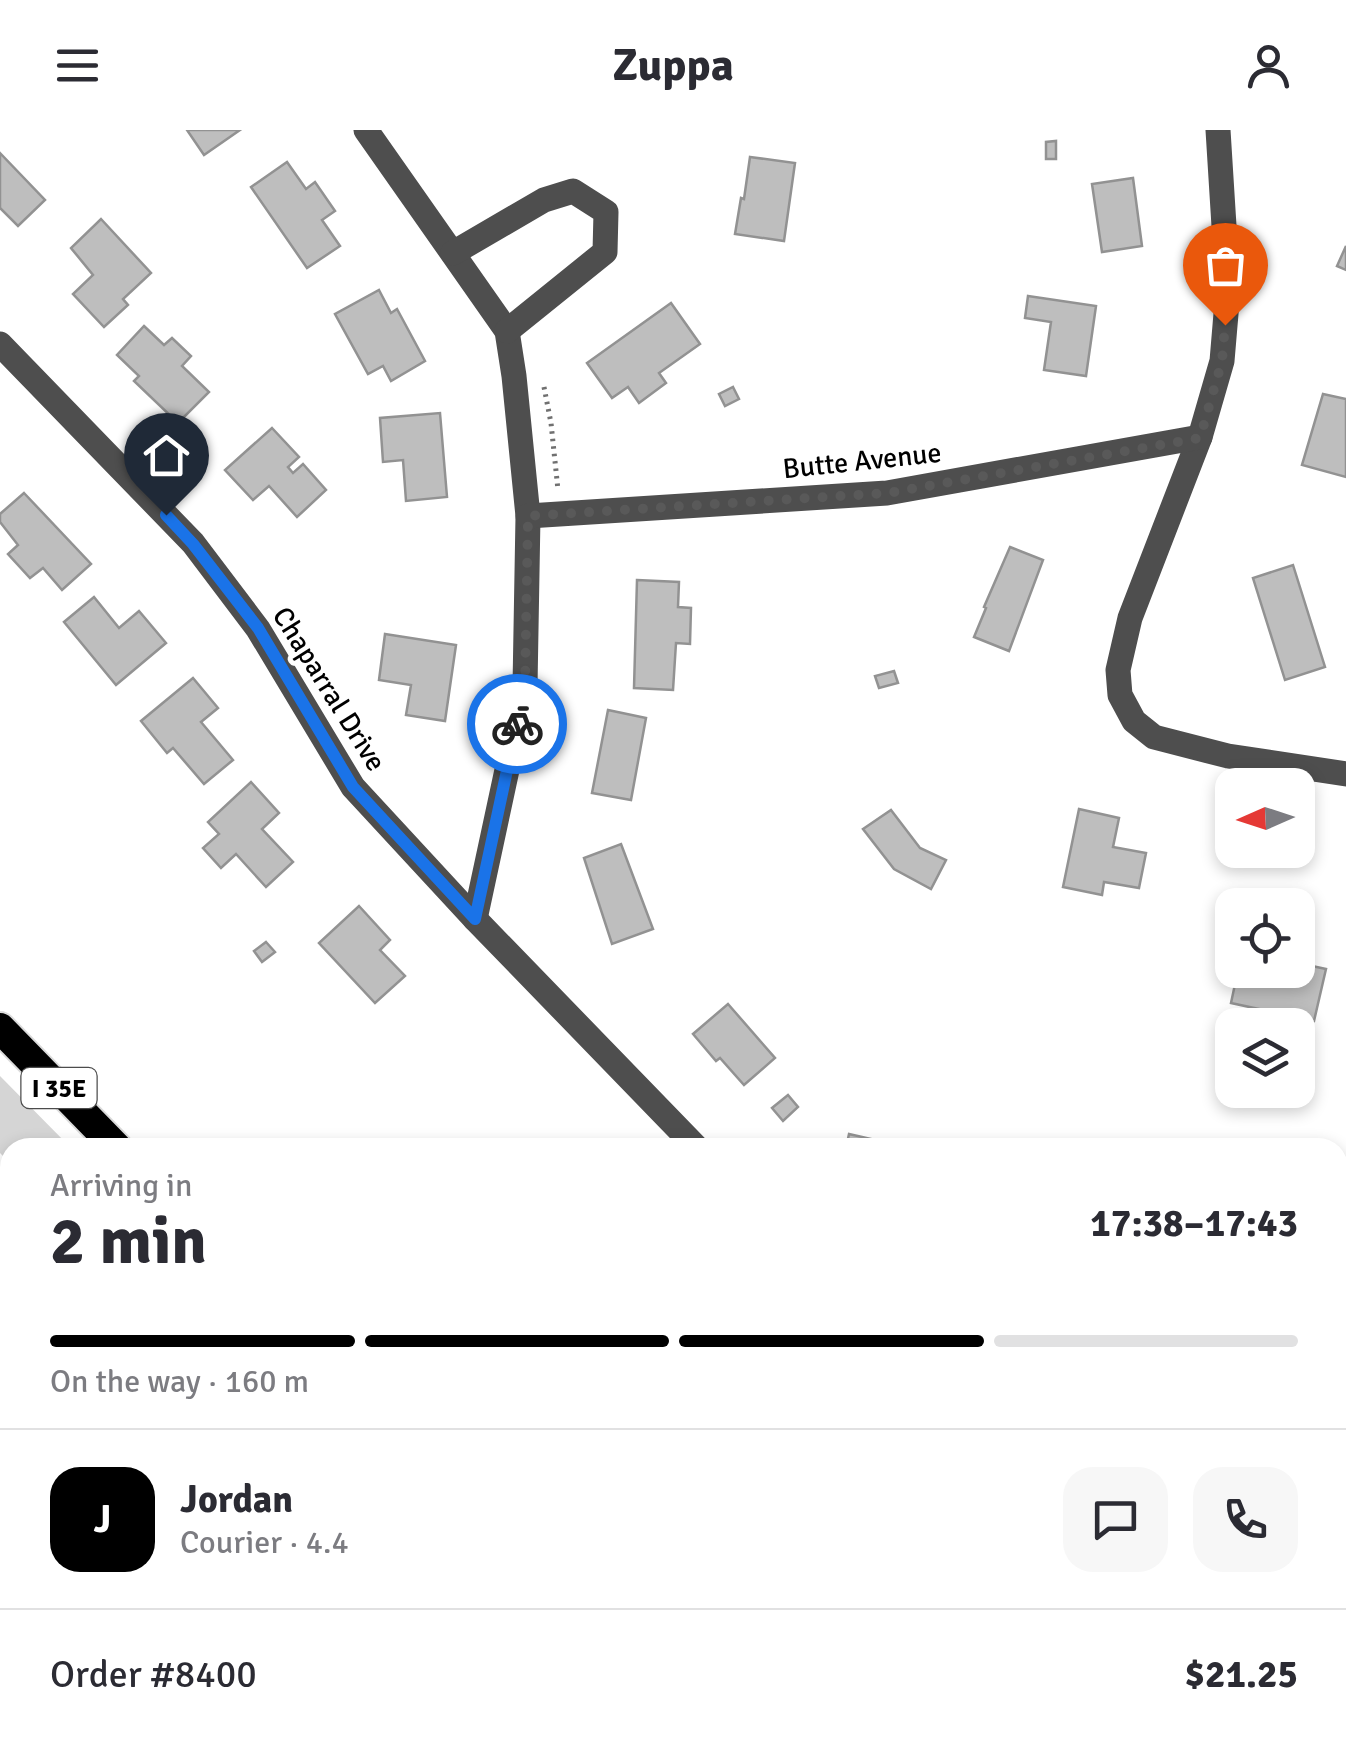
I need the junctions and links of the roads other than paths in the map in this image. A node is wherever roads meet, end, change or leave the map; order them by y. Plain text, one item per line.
1 (366, 130) edge
2 (1218, 130) edge
3 (453, 254) junction
4 (506, 330) junction
5 (0, 344) edge
6 (1200, 438) junction
7 (528, 516) junction
8 (1346, 774) edge
9 (475, 919) junction
10 (0, 1028) edge
11 (107, 1138) edge
12 (687, 1138) edge

1 - 3 street
2 - 6 street
3 - 4 street
3 - 4 street
4 - 7 street
5 - 9 street, Chaparral Drive
6 - 7 street, Butte Avenue
6 - 8 street
7 - 9 street
9 - 12 street, Chaparral Drive
10 - 11 highway, I 35E

